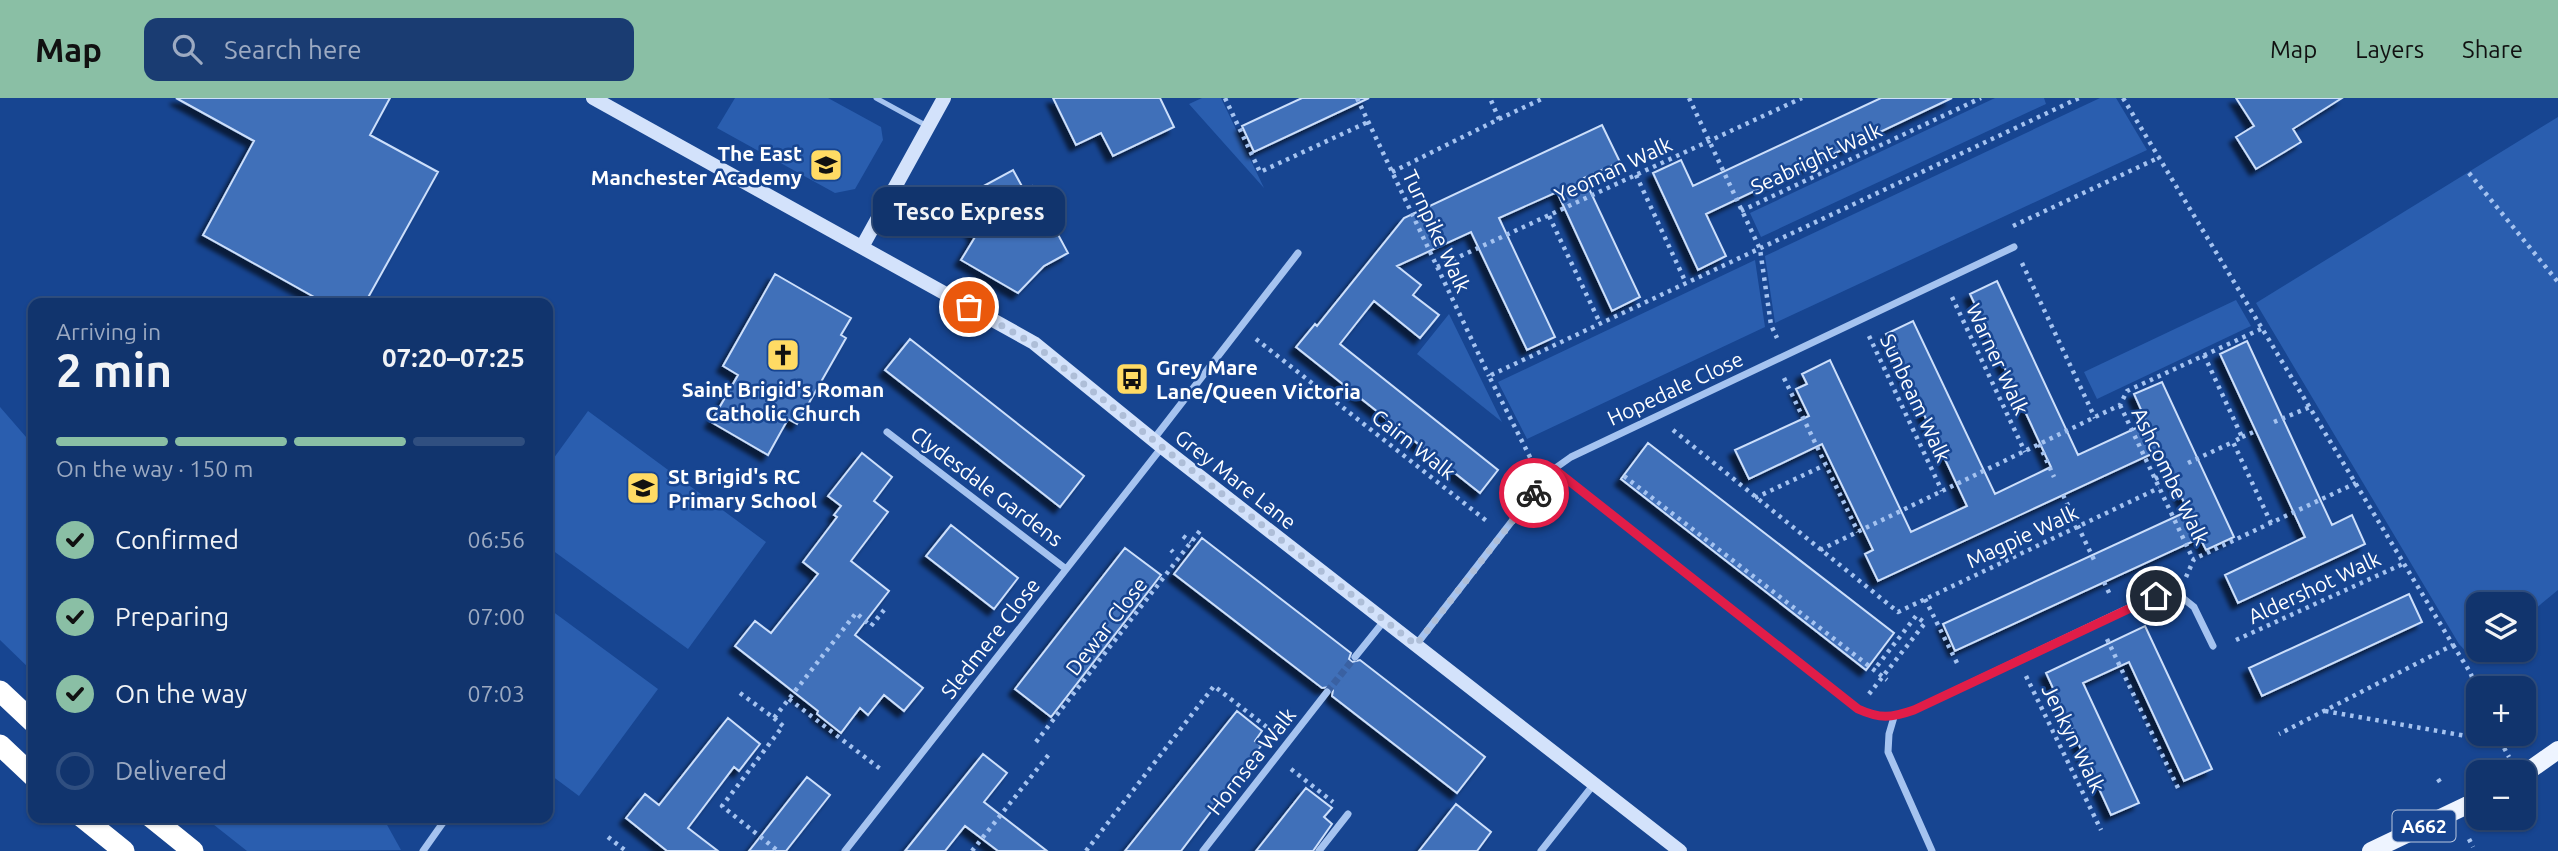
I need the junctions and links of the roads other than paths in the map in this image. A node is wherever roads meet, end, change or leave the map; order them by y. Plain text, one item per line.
1 (593, 98) edge
2 (876, 98) edge
3 (944, 98) edge
4 (928, 126) junction
5 (862, 247) junction
6 (2014, 247) road end
7 (1298, 253) dead end
8 (887, 432) dead end
9 (1158, 444) junction
10 (1554, 469) junction
11 (1066, 569) junction
12 (1385, 620) junction
13 (1416, 645) junction
14 (2213, 646) dead end
15 (1355, 657) tunnel mouth
16 (0, 691) edge
17 (1327, 692) tunnel mouth
18 (28, 717) edge
19 (1894, 717) junction
20 (0, 745) edge
21 (2558, 750) edge
22 (2536, 766) edge
23 (28, 771) edge
24 (1594, 783) junction
25 (2466, 806) edge
26 (1348, 814) road end
27 (89, 823) edge
28 (158, 823) edge
29 (443, 823) edge
30 (124, 851) edge
31 (192, 851) edge
32 (423, 851) edge
33 (845, 851) edge
34 (1203, 851) edge
35 (1319, 851) edge
36 (1541, 851) edge
37 (1680, 851) edge
38 (1932, 851) edge
39 (2371, 851) edge

1 - 5 street, Grey Mare Lane
2 - 4 lane
3 - 4 street
4 - 5 street
5 - 9 street, Grey Mare Lane
6 - 10 street, Hopedale Close
7 - 9 street, Sledmere Close
8 - 11 street, Clydesdale Gardens
9 - 11 street, Sledmere Close
9 - 12 street, Grey Mare Lane
10 - 13 street, Hopedale Close
10 - 19 street
11 - 33 street, Sledmere Close
12 - 13 street, Grey Mare Lane
12 - 15 street
13 - 24 street, Grey Mare Lane
14 - 19 street
16 - 18 highway
17 - 34 street, Hornsea Walk
19 - 38 street
20 - 23 highway
21 - 22 main road
24 - 36 street
24 - 37 street, Grey Mare Lane
25 - 39 main road, A662
26 - 35 street
27 - 30 highway
28 - 31 highway
29 - 32 street

